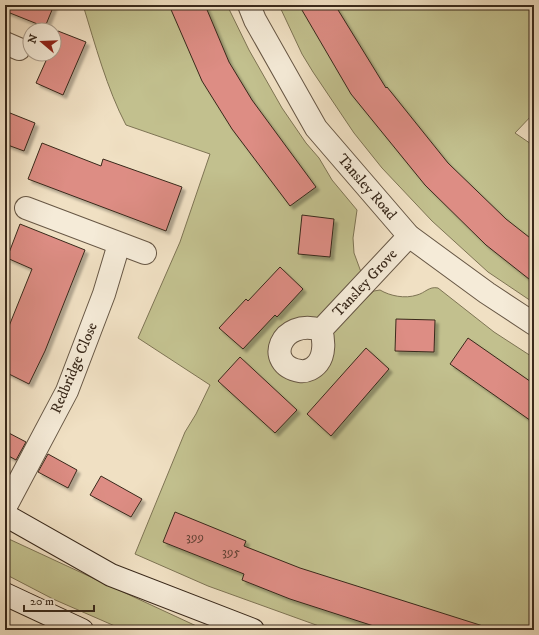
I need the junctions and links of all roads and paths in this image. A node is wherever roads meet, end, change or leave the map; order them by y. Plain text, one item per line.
1 (249, 5) edge
2 (26, 208) dead end
3 (410, 236) junction
4 (119, 244) junction
5 (145, 253) dead end
6 (534, 324) edge
7 (321, 330) dead end
8 (5, 508) edge
9 (5, 515) edge
10 (5, 594) edge
11 (82, 630) edge
12 (253, 630) edge

1 - 3 street, Tansley Road
2 - 4 street
3 - 6 street, Tansley Road
3 - 7 street, Tansley Grove
4 - 5 street
4 - 8 street, Redbridge Close
9 - 12 street
10 - 11 street

